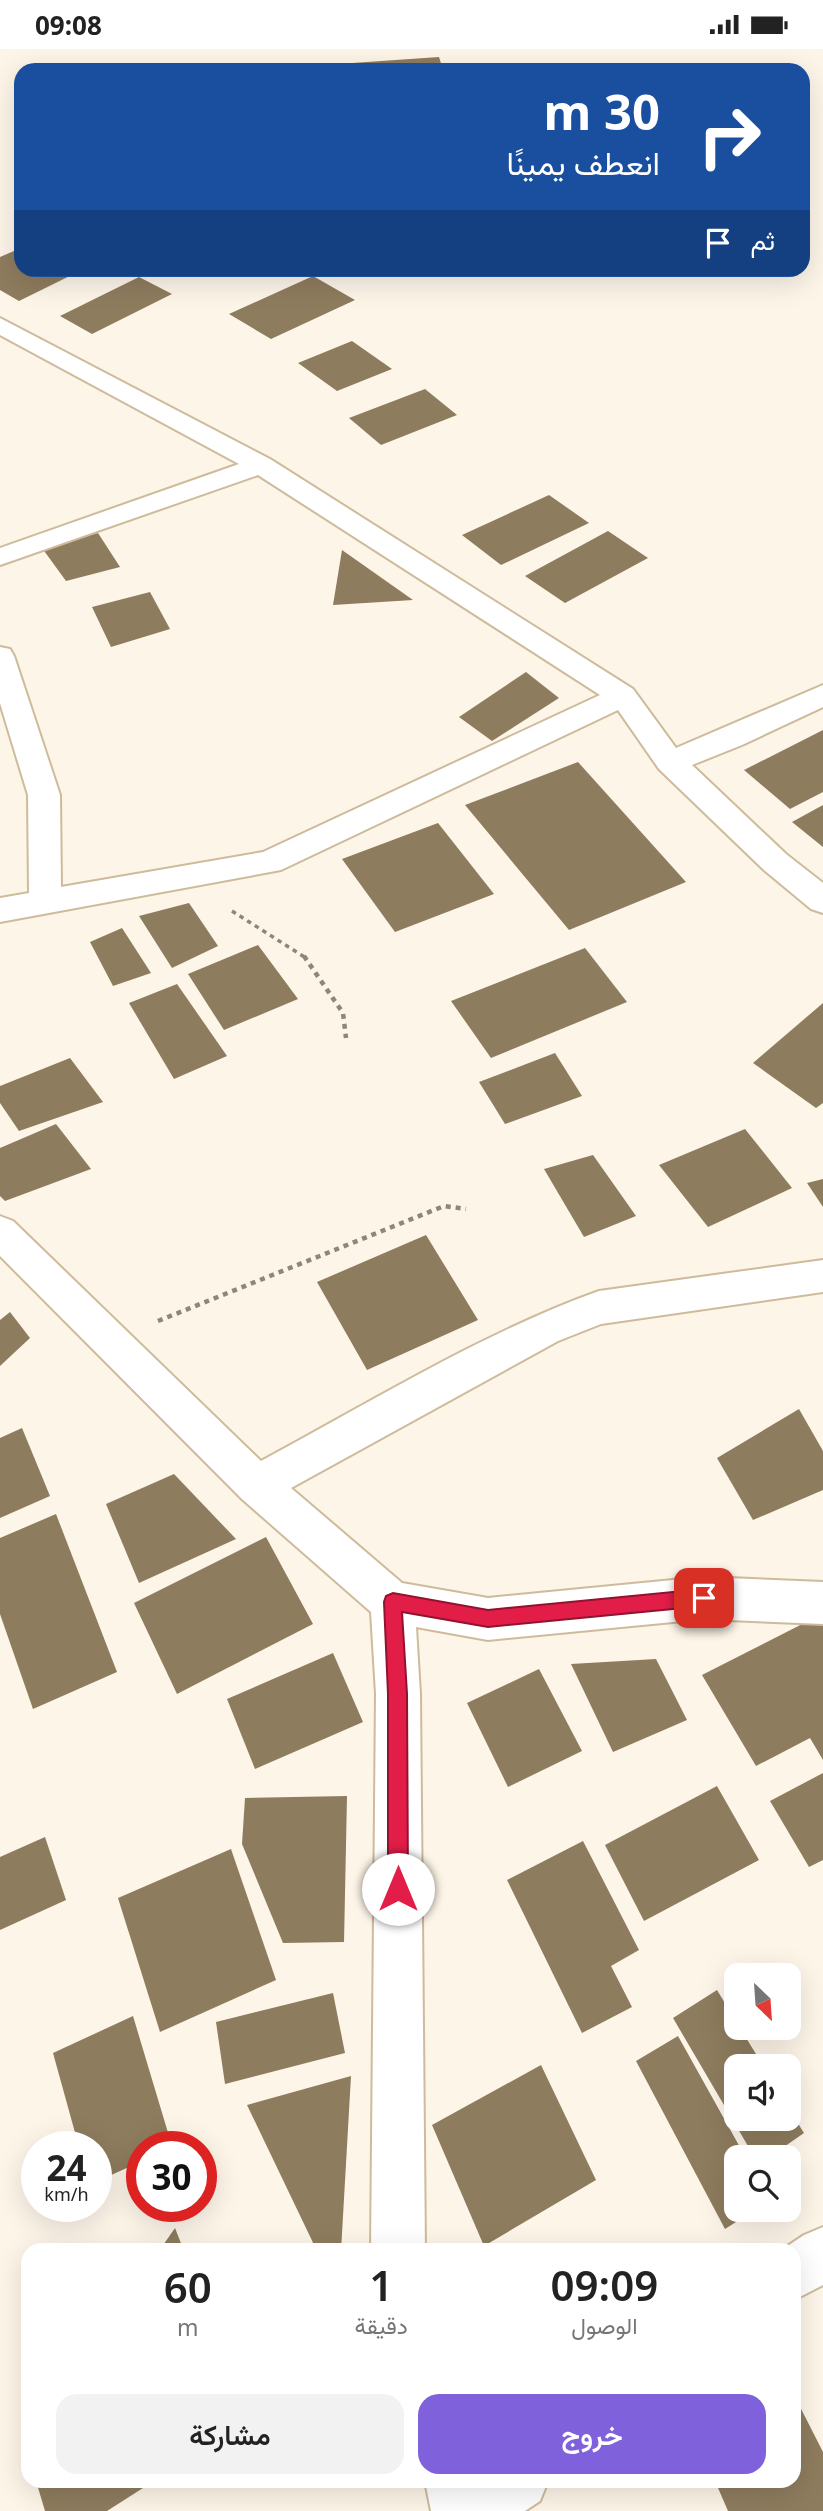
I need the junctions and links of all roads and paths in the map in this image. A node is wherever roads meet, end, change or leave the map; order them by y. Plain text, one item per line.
1 (0, 325) edge
2 (261, 465) junction
3 (0, 557) edge
4 (0, 656) edge
5 (823, 695) edge
6 (623, 696) junction
7 (670, 762) junction
8 (168, 880) junction
9 (823, 901) edge
10 (45, 902) junction
11 (0, 910) edge
12 (346, 1038) dead end
13 (466, 1209) dead end
14 (0, 1232) edge
15 (823, 1276) edge
16 (111, 1340) junction
17 (257, 1485) junction
18 (393, 1602) junction
19 (823, 1603) edge
20 (398, 2243) edge
21 (823, 2254) edge
22 (801, 2268) edge
23 (455, 2488) edge
24 (510, 2488) edge
25 (460, 2511) edge
26 (475, 2511) edge

1 - 2 street
2 - 3 street
2 - 6 street
4 - 10 street
5 - 7 street
6 - 7 street
6 - 8 street
7 - 9 street
8 - 10 street
8 - 12 path
10 - 11 street
13 - 16 path
14 - 16 street
15 - 17 street
16 - 17 street
17 - 18 street
18 - 19 street
18 - 20 street
21 - 22 street
23 - 25 street
24 - 26 street

